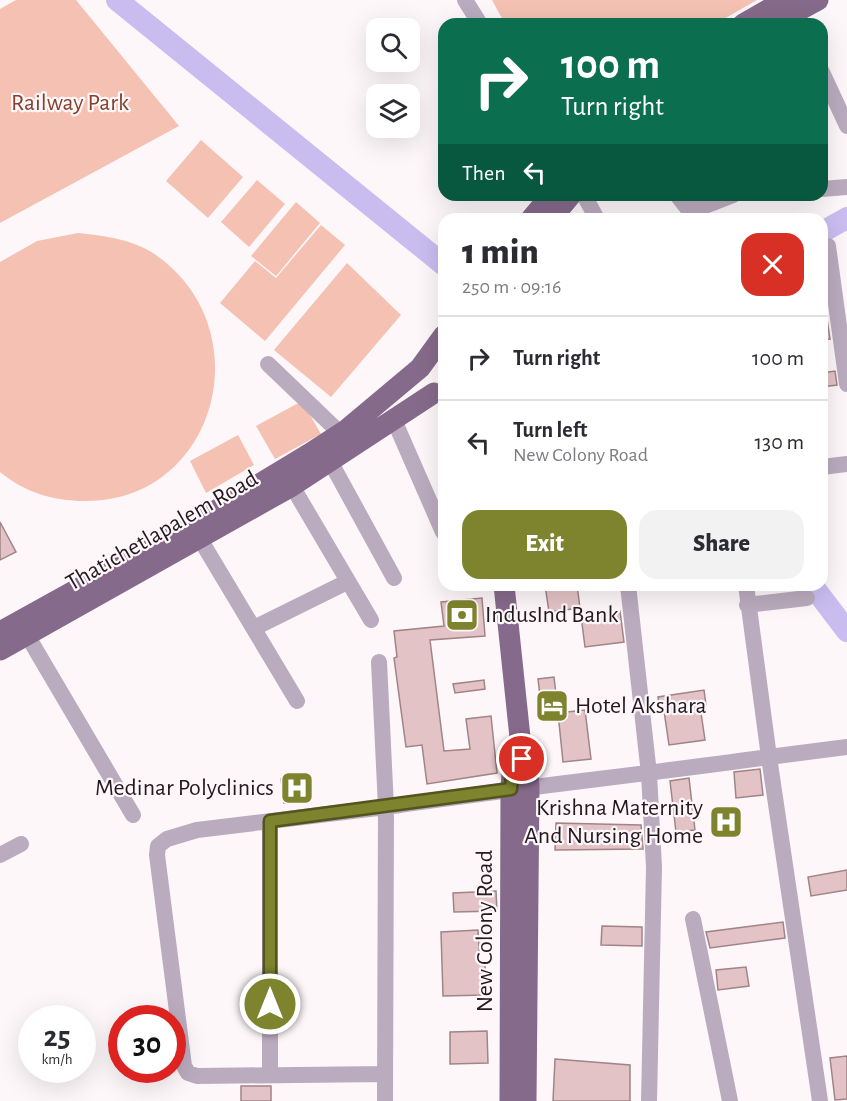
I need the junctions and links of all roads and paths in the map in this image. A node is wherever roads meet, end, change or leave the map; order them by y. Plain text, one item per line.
1 (465, 0) edge
2 (818, 0) edge
3 (793, 9) edge
4 (476, 18) edge
5 (763, 18) edge
6 (828, 85) edge
7 (847, 126) edge
8 (847, 187) edge
9 (828, 189) edge
10 (546, 201) edge
11 (566, 201) edge
12 (682, 201) edge
13 (718, 201) edge
14 (536, 213) edge
15 (556, 213) edge
16 (828, 246) dead end
17 (438, 346) edge
18 (430, 361) edge
19 (267, 364) dead end
20 (847, 384) edge
21 (438, 394) edge
22 (438, 396) edge
23 (394, 420) junction
24 (338, 448) junction
25 (847, 464) edge
26 (828, 466) edge
27 (292, 486) junction
28 (438, 521) edge
29 (200, 539) junction
30 (394, 578) dead end
31 (347, 582) junction
32 (505, 591) edge
33 (629, 591) edge
34 (747, 591) edge
35 (807, 598) dead end
36 (748, 605) junction
37 (371, 620) dead end
38 (254, 628) junction
39 (0, 632) edge
40 (27, 635) junction
41 (0, 650) edge
42 (379, 662) dead end
43 (297, 701) dead end
44 (847, 747) edge
45 (769, 757) junction
46 (649, 774) junction
47 (520, 788) junction
48 (386, 807) junction
49 (133, 815) dead end
50 (270, 821) junction
51 (21, 844) dead end
52 (0, 855) edge
53 (693, 920) dead end
54 (270, 1073) junction
55 (385, 1074) junction
56 (385, 1101) edge
57 (510, 1101) edge
58 (526, 1101) edge
59 (649, 1101) edge
60 (730, 1101) edge
61 (820, 1101) edge

1 - 4 street
2 - 3 main road
3 - 5 main road
6 - 7 street
8 - 9 street
10 - 14 main road
11 - 15 main road
12 - 13 street
16 - 20 street
17 - 18 main road
18 - 21 main road
18 - 24 main road
19 - 24 street
22 - 23 main road
23 - 24 main road
23 - 28 street
24 - 27 main road, Thatichetlapalem Road
24 - 30 street
24 - 39 main road
25 - 26 street
27 - 29 main road, Thatichetlapalem Road
27 - 31 street
29 - 38 street
29 - 40 main road, Thatichetlapalem Road
31 - 37 street
31 - 38 street
32 - 47 main road, New Colony Road
33 - 46 street
34 - 36 street
35 - 36 street
36 - 45 street
38 - 43 street
40 - 41 main road, Thatichetlapalem Road
40 - 49 street
42 - 48 street
44 - 45 street
45 - 46 street
45 - 61 street
46 - 47 street
46 - 59 street
47 - 48 street
47 - 57 main road, New Colony Road
47 - 58 main road, New Colony Road
48 - 50 street
48 - 55 street
50 - 54 street
50 - 54 street
51 - 52 street
53 - 60 street
54 - 55 street
55 - 56 street

